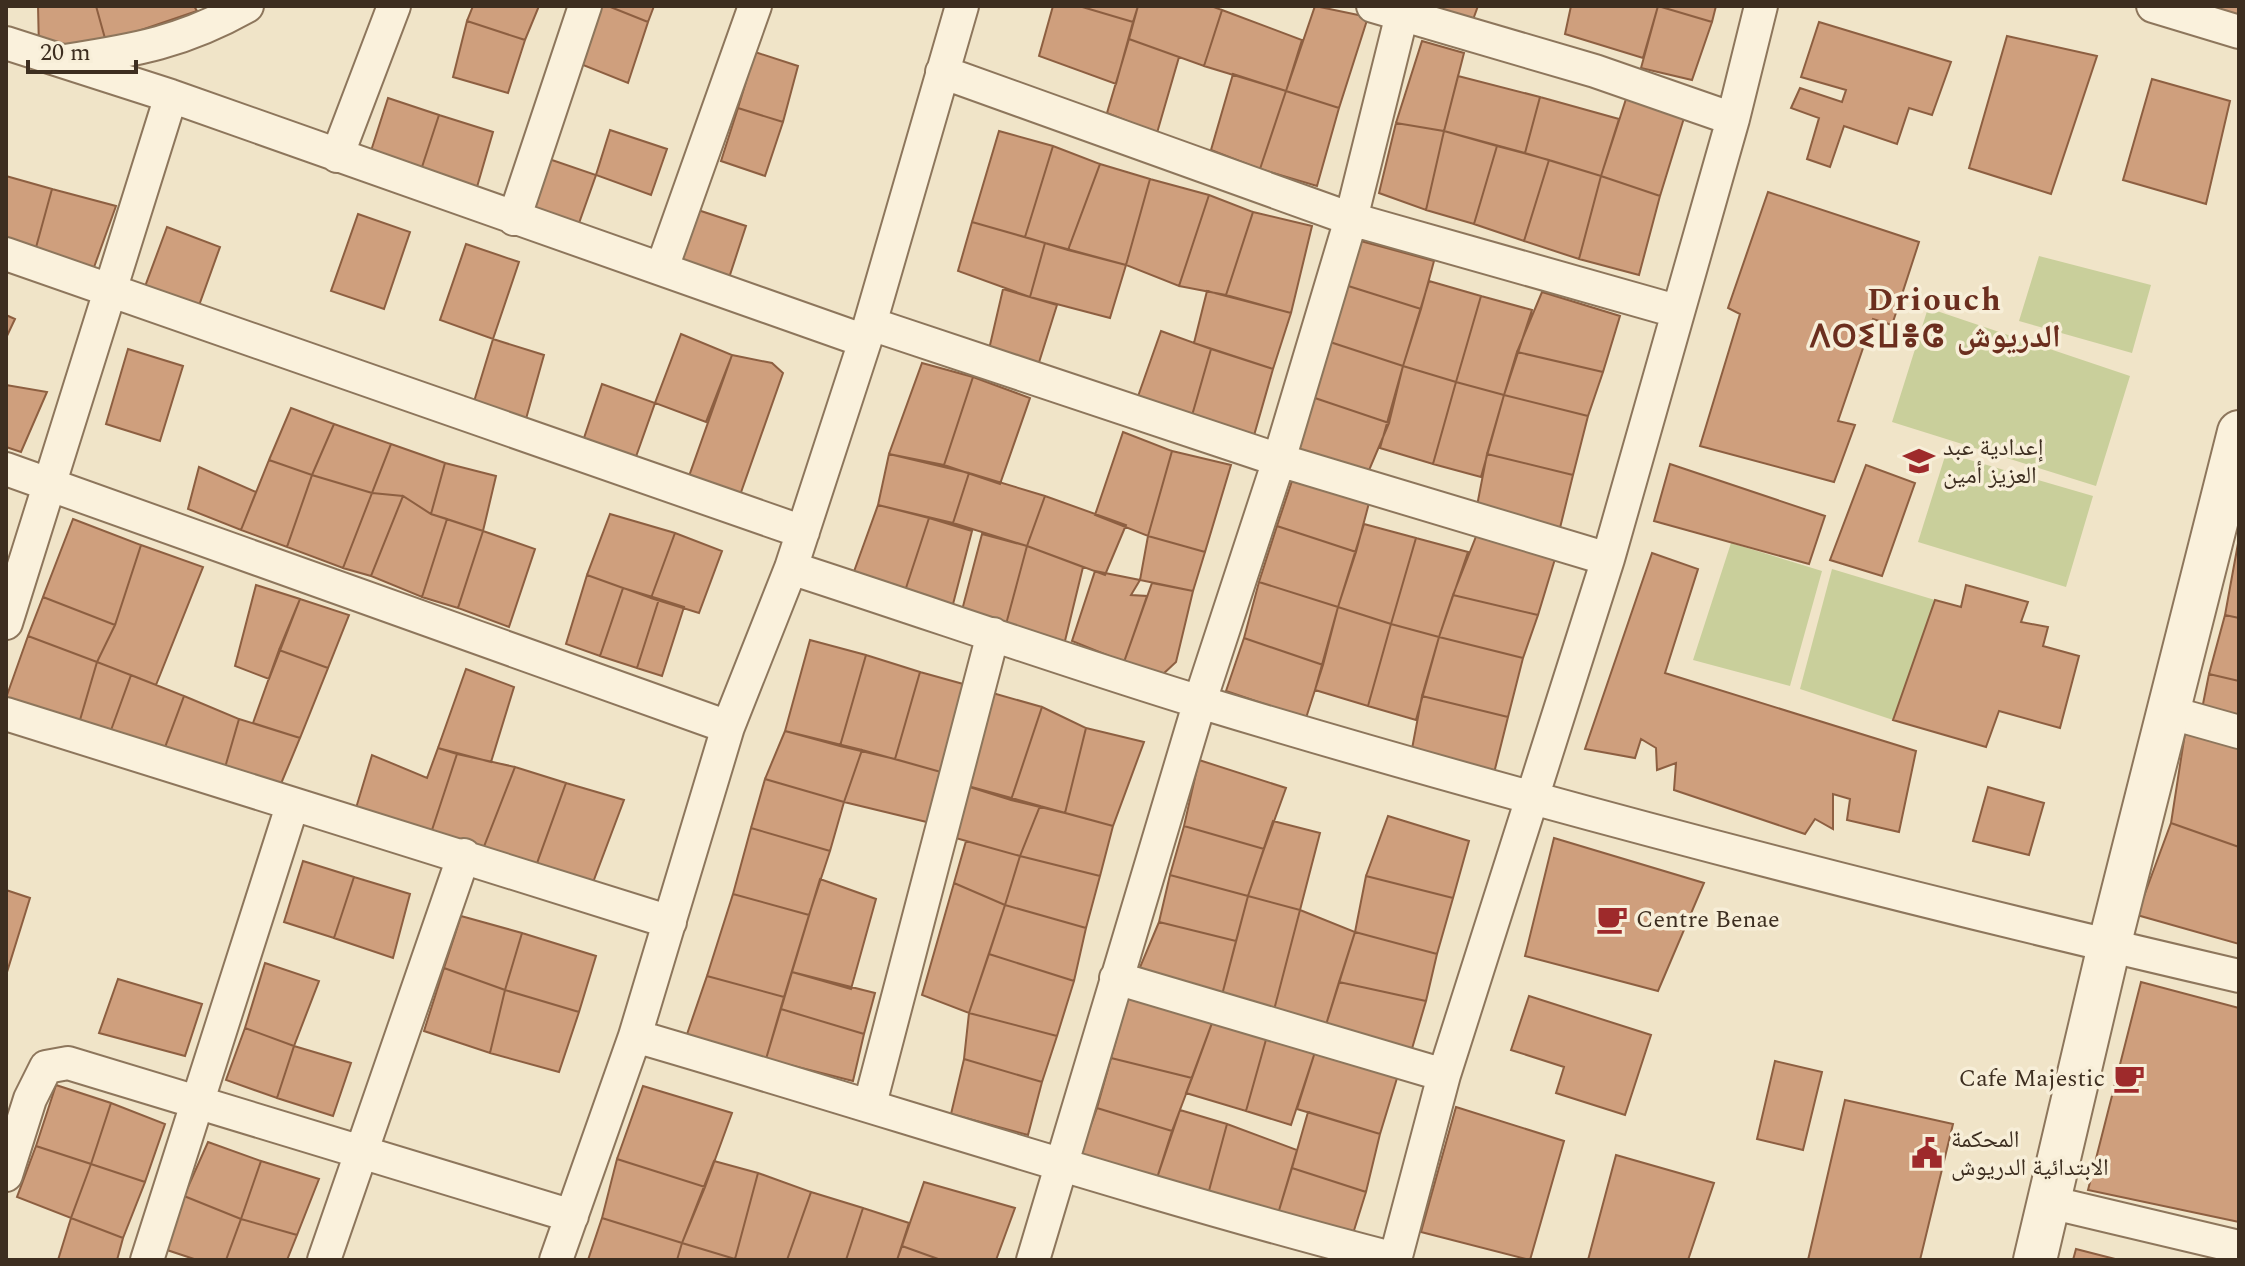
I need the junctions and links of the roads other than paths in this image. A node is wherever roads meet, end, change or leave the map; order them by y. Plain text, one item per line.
1 (247, 6) edge
2 (394, 6) edge
3 (585, 6) edge
4 (755, 6) edge
5 (962, 6) edge
6 (1761, 6) edge
7 (2153, 6) edge
8 (1393, 9) edge
9 (2239, 32) edge
10 (6, 43) edge
11 (58, 62) junction
12 (942, 72) junction
13 (171, 96) junction
14 (1733, 119) junction
15 (337, 156) junction
16 (514, 219) junction
17 (1351, 219) junction
18 (6, 254) edge
19 (662, 268) junction
20 (111, 291) junction
21 (1676, 311) junction
22 (868, 332) junction
23 (2239, 432) edge
24 (1279, 460) junction
25 (6, 469) edge
26 (2234, 479) edge
27 (52, 483) junction
28 (803, 532) junction
29 (1608, 559) junction
30 (791, 568) junction
31 (6, 623) edge
32 (993, 634) junction
33 (1200, 701) junction
34 (2168, 712) junction
35 (6, 714) edge
36 (728, 727) junction
37 (2239, 732) edge
38 (1531, 798) junction
39 (292, 806) junction
40 (464, 855) junction
41 (670, 922) junction
42 (2109, 946) junction
43 (2239, 976) edge
44 (1116, 978) junction
45 (635, 1036) junction
46 (1444, 1075) junction
47 (199, 1101) junction
48 (870, 1104) junction
49 (362, 1151) junction
50 (1062, 1164) junction
51 (6, 1175) edge
52 (2049, 1202) junction
53 (572, 1216) junction
54 (2239, 1247) edge
55 (1395, 1259) edge
56 (147, 1260) edge
57 (324, 1260) edge
58 (556, 1260) edge
59 (1033, 1260) edge
60 (2035, 1260) edge

1 - 11 street
2 - 15 street
3 - 16 street
4 - 19 street
5 - 12 street
6 - 14 street
7 - 9 street
8 - 14 street
8 - 17 street
10 - 11 street
11 - 13 street
12 - 17 street
12 - 22 street
13 - 15 street
13 - 20 street
14 - 21 street
15 - 16 street
16 - 19 street
17 - 21 street
17 - 24 street
18 - 20 street
19 - 22 street
20 - 27 street
20 - 28 street
21 - 29 street
22 - 24 street
22 - 28 street
23 - 26 street
24 - 29 street
24 - 33 street
25 - 27 street
26 - 34 street
27 - 31 street
27 - 36 street
28 - 30 street
29 - 38 street
30 - 32 street
30 - 36 street
32 - 33 street
32 - 48 street
33 - 38 street
33 - 44 street
34 - 37 street
34 - 42 street
35 - 39 street
36 - 41 street
38 - 42 street
38 - 46 street
39 - 40 street
39 - 47 street
40 - 41 street
40 - 49 street
41 - 45 street
42 - 43 street
42 - 52 street
44 - 46 street
44 - 50 street
45 - 48 street
45 - 53 street
46 - 55 street
47 - 49 street
47 - 51 street
47 - 56 street
48 - 50 street
49 - 53 street
49 - 57 street
50 - 55 street
50 - 59 street
52 - 54 street
52 - 60 street
53 - 58 street

